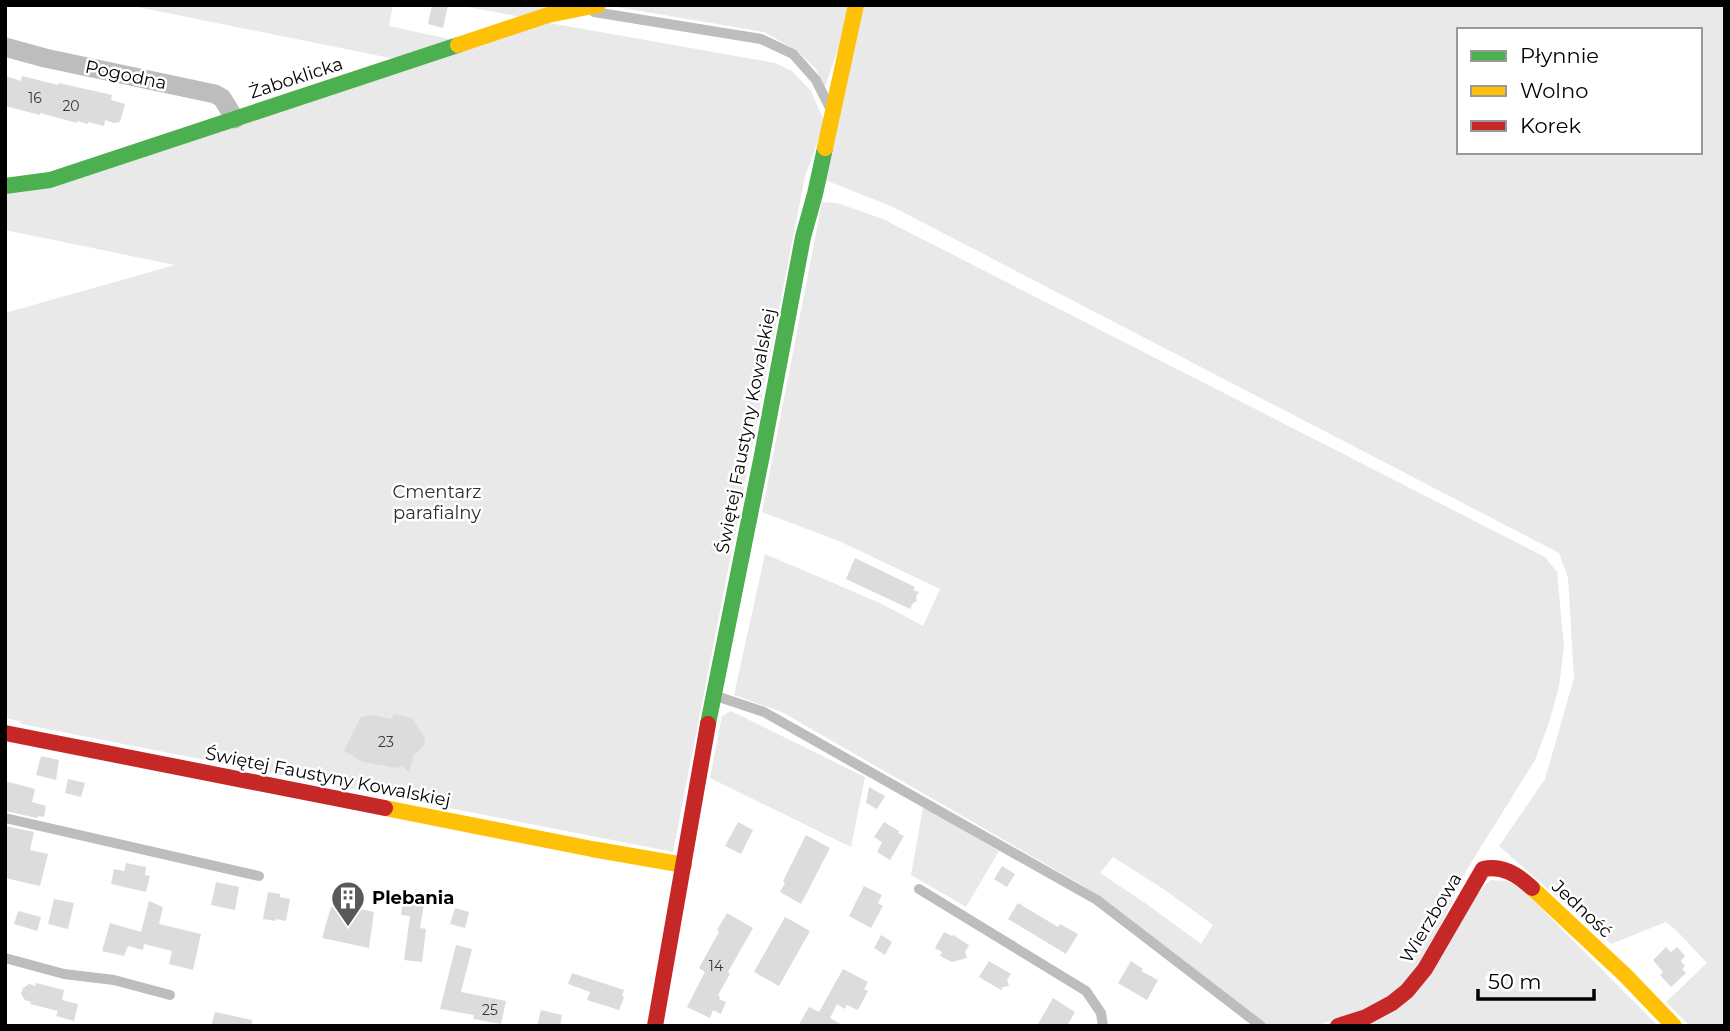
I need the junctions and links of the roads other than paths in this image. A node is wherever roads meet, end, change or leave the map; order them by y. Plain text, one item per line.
1 (598, 5) edge
2 (856, 5) edge
3 (580, 9) junction
4 (5, 47) edge
5 (832, 113) junction
6 (235, 119) junction
7 (5, 186) edge
8 (714, 696) junction
9 (5, 733) edge
10 (5, 818) edge
11 (684, 866) junction
12 (1483, 869) joint
13 (259, 876) dead end
14 (919, 889) dead end
15 (5, 958) edge
16 (170, 995) dead end
17 (655, 1026) edge
18 (1103, 1026) edge
19 (1261, 1026) edge
20 (1338, 1026) edge
21 (1675, 1026) edge

1 - 3 street, Żaboklicka
2 - 5 street, Świętej Faustyny Kowalskiej
3 - 5 lane
3 - 6 street, Żaboklicka
4 - 6 street, Pogodna
5 - 8 street, Świętej Faustyny Kowalskiej
6 - 7 street, Żaboklicka
8 - 11 street, Świętej Faustyny Kowalskiej
8 - 19 lane
9 - 11 street, Świętej Faustyny Kowalskiej
10 - 13 lane
11 - 17 street, Świętej Faustyny Kowalskiej
12 - 20 street, Wierzbowa
12 - 21 street, Jedność
14 - 18 lane
15 - 16 lane

